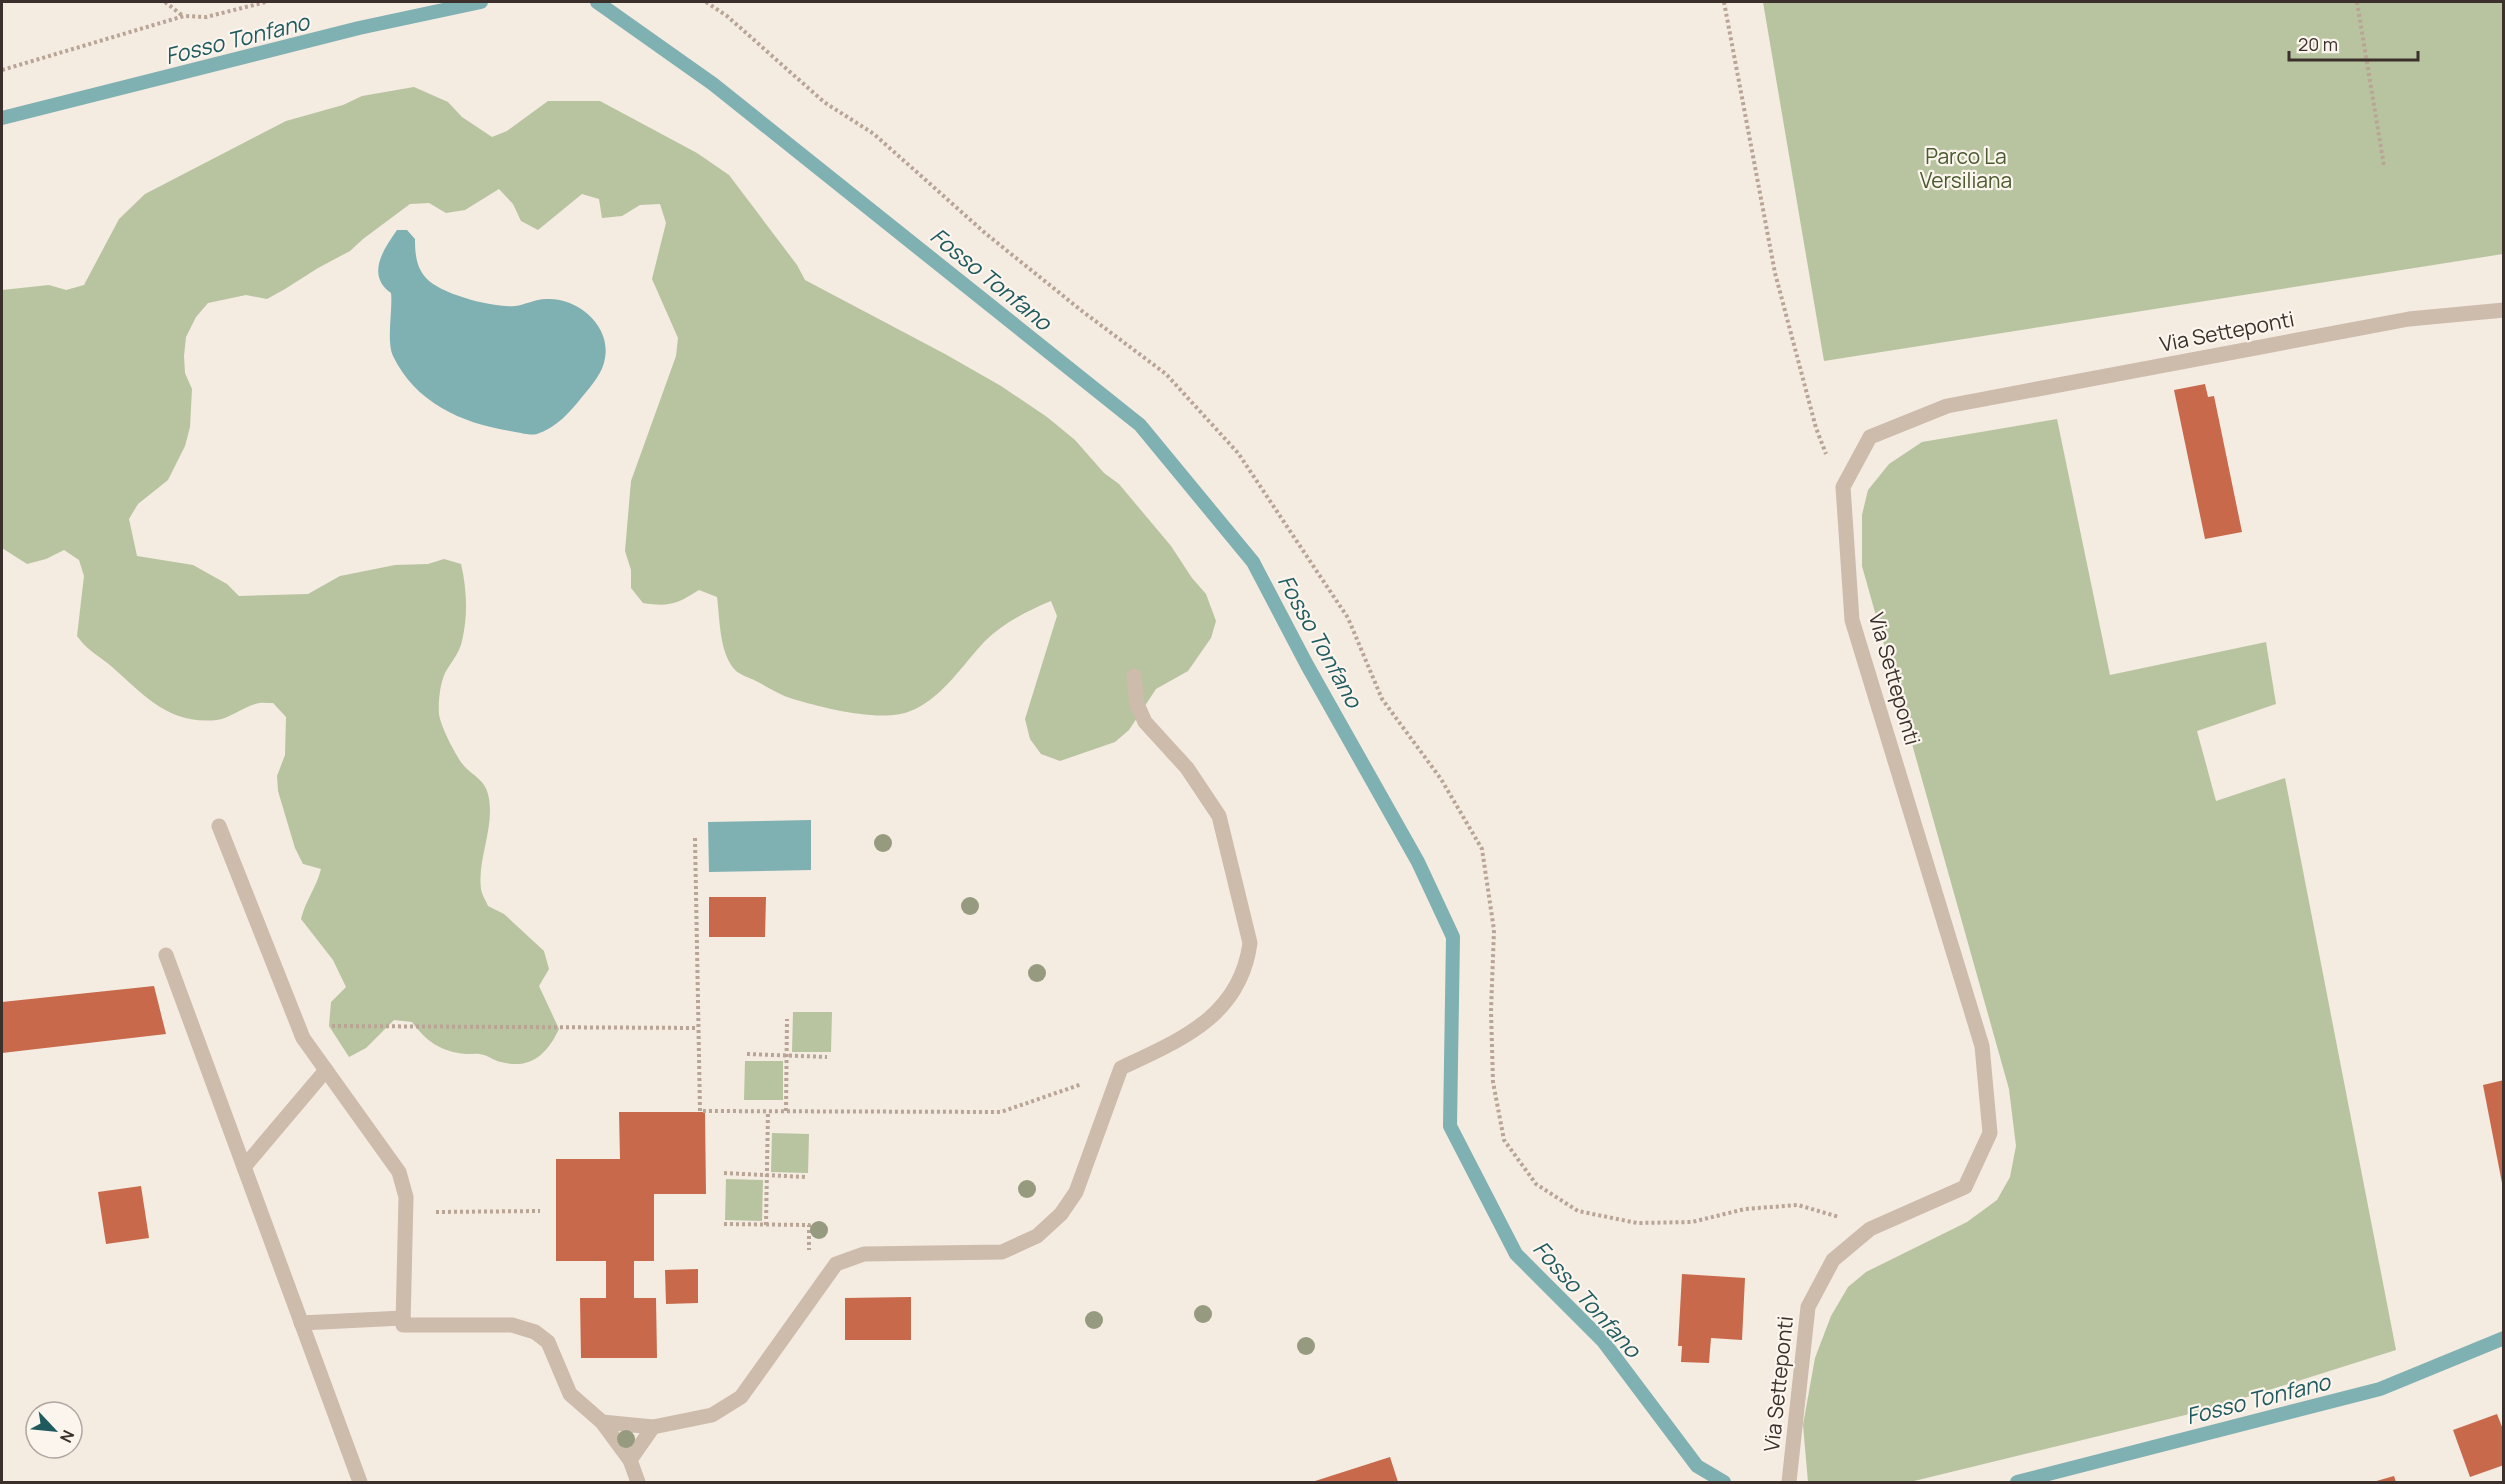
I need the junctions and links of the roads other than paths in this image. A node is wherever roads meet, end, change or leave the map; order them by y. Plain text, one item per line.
1 (2504, 310) edge
2 (1134, 676) dead end
3 (219, 826) dead end
4 (166, 955) dead end
5 (327, 1070) junction
6 (244, 1167) junction
7 (403, 1318) junction
8 (302, 1323) junction
9 (602, 1422) junction
10 (653, 1427) junction
11 (630, 1460) junction
12 (360, 1482) edge
13 (638, 1482) edge
14 (1789, 1482) edge

1 - 14 street, Via Setteponti
2 - 10 street
3 - 5 street
4 - 6 street
5 - 6 street
5 - 7 street
6 - 8 street
7 - 8 street
7 - 9 street
8 - 12 street
9 - 10 street
9 - 11 street
10 - 11 street
11 - 13 street

